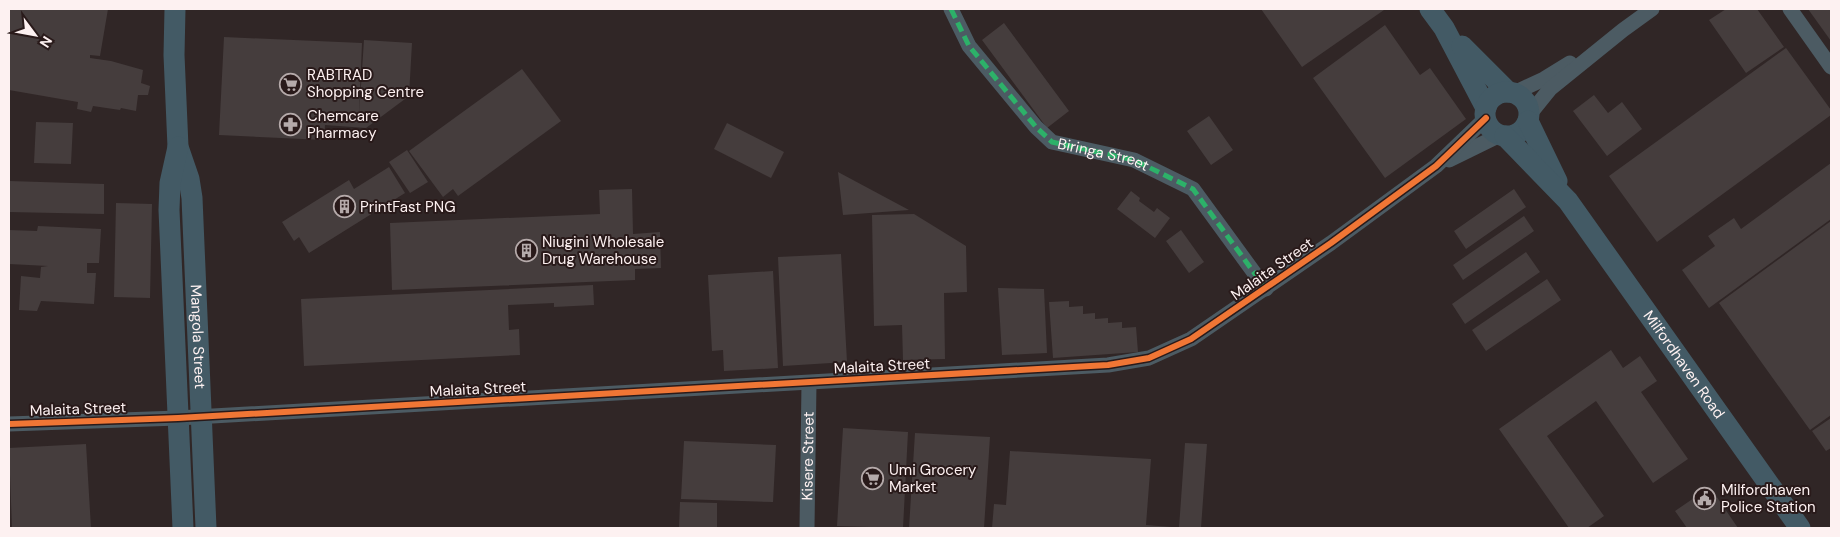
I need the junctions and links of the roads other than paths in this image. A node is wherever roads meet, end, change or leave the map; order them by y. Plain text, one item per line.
1 (175, 9) edge
2 (951, 9) edge
3 (1430, 9) edge
4 (1652, 9) edge
5 (1790, 9) edge
6 (1444, 28) junction
7 (1623, 30) junction
8 (1831, 67) edge
9 (1511, 93) junction
10 (1486, 113) junction
11 (1528, 118) junction
12 (1502, 135) junction
13 (178, 147) junction
14 (1436, 166) junction
15 (1568, 201) junction
16 (1266, 289) junction
17 (809, 383) junction
18 (202, 416) junction
19 (178, 418) junction
20 (9, 424) edge
21 (182, 528) edge
22 (206, 528) edge
23 (807, 528) edge
24 (1800, 528) edge

1 - 13 main road, Mangola Street
2 - 16 street, Biringa Street
3 - 6 main road
4 - 7 street
5 - 8 street
6 - 9 main road
6 - 10 main road
7 - 9 street
7 - 11 street
9 - 10 main road
9 - 11 main road
10 - 12 main road
10 - 14 street, Malaita Street
11 - 12 main road
11 - 15 main road, Milfordhaven Road
12 - 14 street, Malaita Street
12 - 15 main road, Milfordhaven Road
13 - 18 main road, Mangola Street
13 - 19 main road, Mangola Street
14 - 16 street, Malaita Street
15 - 24 main road, Milfordhaven Road
16 - 17 street, Malaita Street
17 - 18 street, Malaita Street
17 - 23 street, Kisere Street
18 - 19 street, Malaita Street
18 - 22 main road, Mangola Street
19 - 20 street, Malaita Street
19 - 21 main road, Mangola Street

